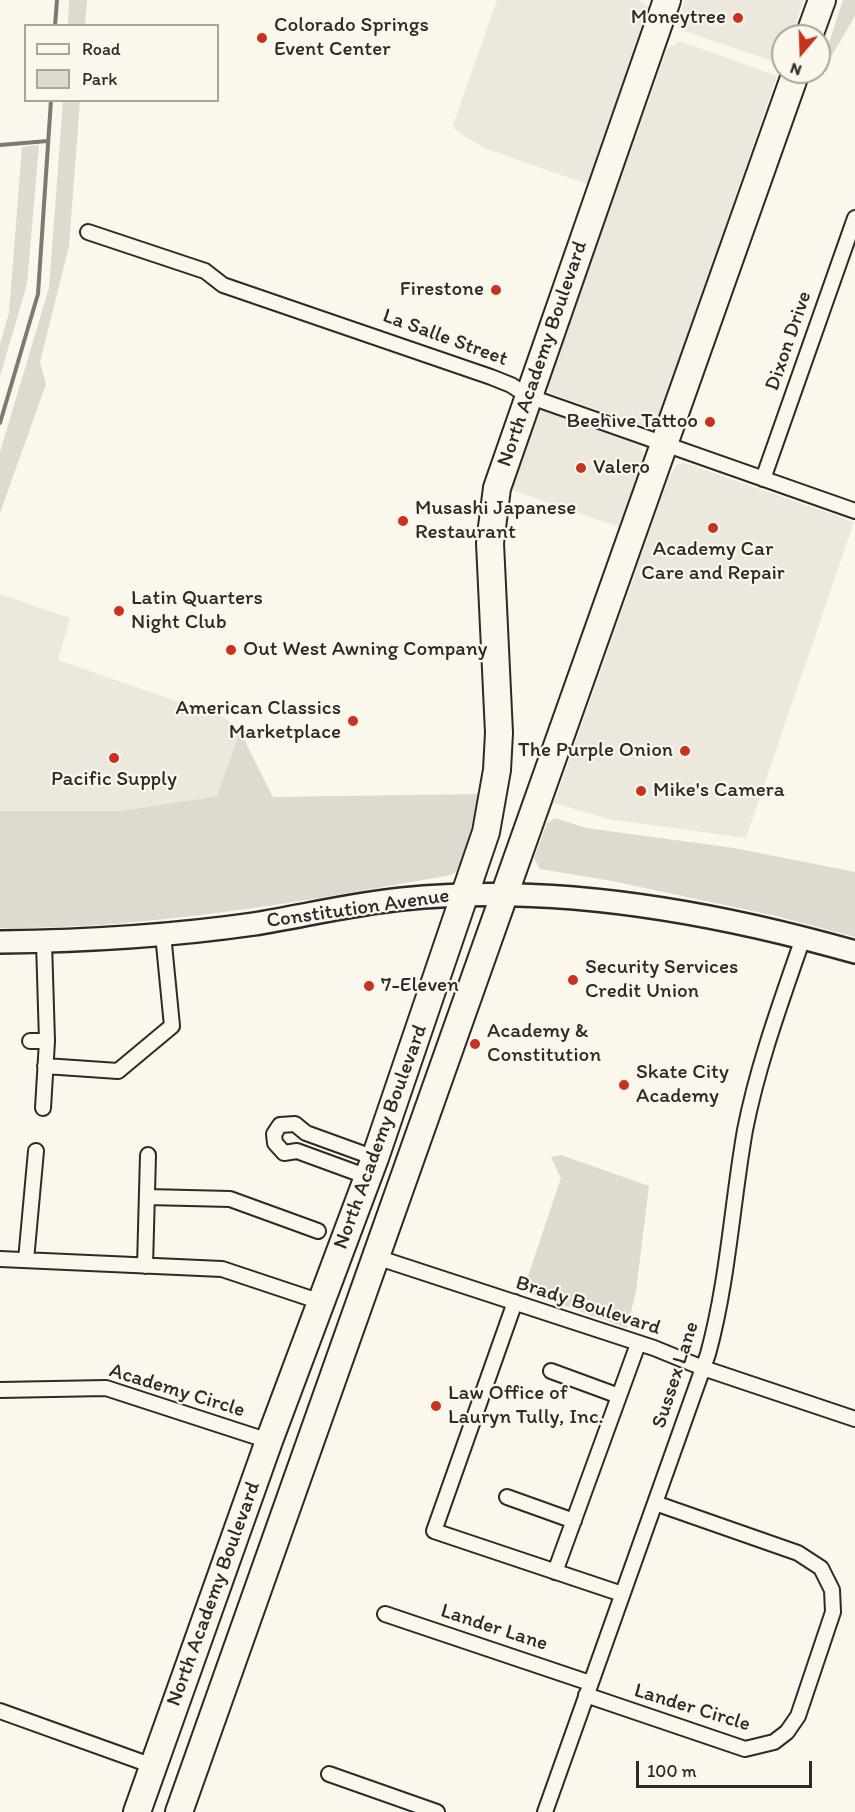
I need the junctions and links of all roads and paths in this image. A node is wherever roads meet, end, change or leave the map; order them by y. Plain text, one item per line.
1 (667, 0) edge
2 (822, 0) edge
3 (813, 24) edge
4 (792, 84) edge
5 (855, 218) edge
6 (88, 232) dead end
7 (528, 396) junction
8 (664, 444) junction
9 (763, 479) junction
10 (855, 511) edge
11 (466, 895) junction
12 (504, 895) junction
13 (164, 934) junction
14 (803, 938) junction
15 (0, 942) edge
16 (44, 942) junction
17 (855, 952) edge
18 (30, 1041) dead end
19 (47, 1041) junction
20 (45, 1066) junction
21 (43, 1108) dead end
22 (36, 1151) dead end
23 (148, 1155) dead end
24 (371, 1167) junction
25 (147, 1197) junction
26 (318, 1230) dead end
27 (376, 1257) junction
28 (0, 1259) edge
29 (26, 1260) junction
30 (145, 1266) junction
31 (321, 1302) junction
32 (515, 1302) junction
33 (638, 1344) junction
34 (703, 1368) junction
35 (552, 1371) dead end
36 (0, 1390) edge
37 (619, 1395) junction
38 (855, 1419) edge
39 (269, 1441) junction
40 (507, 1497) dead end
41 (654, 1503) junction
42 (574, 1521) junction
43 (555, 1572) junction
44 (621, 1594) junction
45 (385, 1614) dead end
46 (588, 1689) junction
47 (0, 1711) edge
48 (153, 1766) junction
49 (329, 1774) dead end
50 (136, 1812) edge
51 (166, 1812) edge
52 (179, 1812) edge
53 (437, 1812) edge
54 (545, 1812) edge

1 - 7 highway, North Academy Boulevard
2 - 3 highway
4 - 8 highway, North Academy Boulevard
5 - 9 street, Dixon Drive
6 - 7 street, La Salle Street
7 - 8 street, La Salle Street
7 - 11 highway, North Academy Boulevard
8 - 9 street, La Salle Street
8 - 12 highway, North Academy Boulevard
9 - 10 street, La Salle Street
11 - 12 main road, Constitution Avenue
11 - 13 main road, Constitution Avenue
11 - 24 highway, North Academy Boulevard
12 - 14 main road, Constitution Avenue
12 - 27 highway, North Academy Boulevard
13 - 16 main road, Constitution Avenue
13 - 20 street
14 - 17 main road, Constitution Avenue
14 - 34 street, Sussex Lane
15 - 16 main road, Constitution Avenue
16 - 19 street
18 - 19 street
19 - 20 street
20 - 21 street
22 - 29 street
23 - 25 street
24 - 24 street
24 - 31 highway, North Academy Boulevard
25 - 26 street
25 - 30 street
27 - 32 street, Brady Boulevard
27 - 52 highway, North Academy Boulevard
28 - 29 street
29 - 30 street
30 - 31 street
31 - 39 highway, North Academy Boulevard
32 - 33 street, Brady Boulevard
32 - 43 street
33 - 34 street, Brady Boulevard
33 - 37 street
34 - 38 street, Brady Boulevard
34 - 41 street, Sussex Lane
35 - 37 street
36 - 39 street, Academy Circle
37 - 42 street
39 - 48 highway, North Academy Boulevard
40 - 42 street
41 - 44 street, Sussex Lane
41 - 46 street, Lander Circle
42 - 43 street
43 - 44 street
44 - 46 street, Sussex Lane
45 - 46 street, Lander Lane
46 - 54 street, Sussex Lane
47 - 48 street
48 - 50 highway, North Academy Boulevard
48 - 51 highway
49 - 53 street

